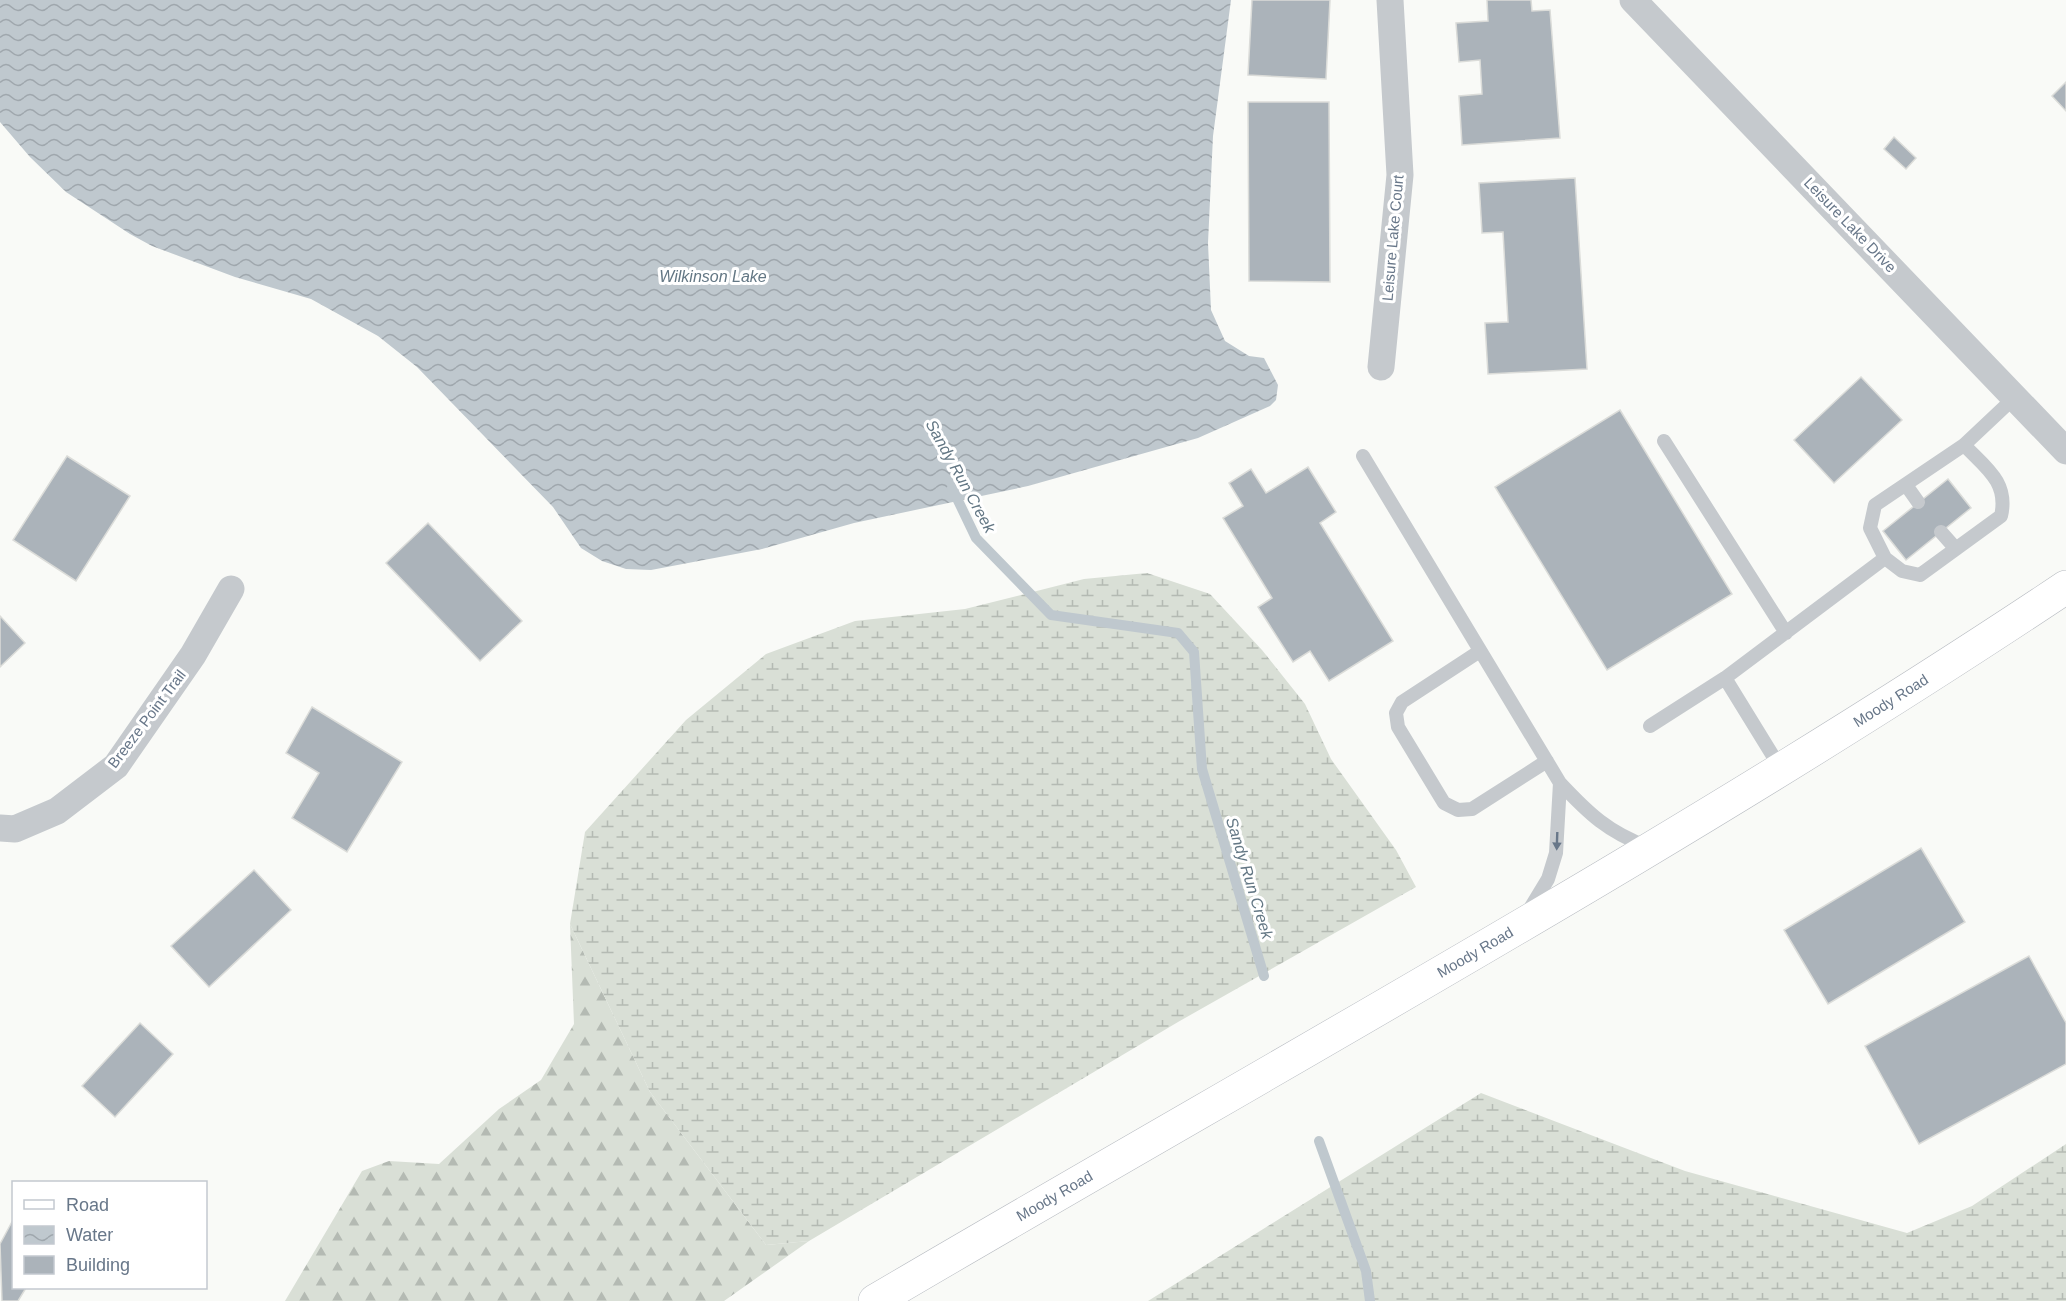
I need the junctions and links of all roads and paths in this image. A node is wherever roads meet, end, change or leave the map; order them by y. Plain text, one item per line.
1 (1390, 0) edge
2 (1633, 0) edge
3 (1381, 367) dead end
4 (2014, 397) junction
5 (1664, 441) dead end
6 (1964, 445) junction
7 (2066, 451) edge
8 (1363, 456) dead end
9 (1906, 485) junction
10 (1918, 502) dead end
11 (1941, 532) dead end
12 (1956, 549) junction
13 (1885, 558) junction
14 (2066, 587) edge
15 (231, 590) dead end
16 (1785, 633) junction
17 (1480, 651) junction
18 (1725, 678) junction
19 (1650, 726) dead end
20 (1547, 761) junction
21 (1781, 769) junction
22 (1560, 783) junction
23 (0, 828) edge
24 (1651, 848) junction
25 (1520, 926) junction
26 (875, 1301) edge

1 - 3 street, Leisure Lake Court
2 - 4 street, Leisure Lake Drive
4 - 6 lane
4 - 7 street, Leisure Lake Drive
5 - 16 lane
6 - 9 lane
6 - 12 lane
8 - 17 lane
9 - 10 lane
9 - 13 lane
11 - 12 lane
12 - 13 lane
13 - 16 lane
14 - 21 main road, Moody Road
15 - 23 street, Breeze Point Trail
16 - 18 lane
17 - 20 lane
17 - 20 lane
18 - 19 lane
18 - 21 lane
20 - 22 lane
21 - 24 main road, Moody Road
22 - 24 lane
22 -> 25 lane
24 - 25 main road, Moody Road
25 - 26 main road, Moody Road

